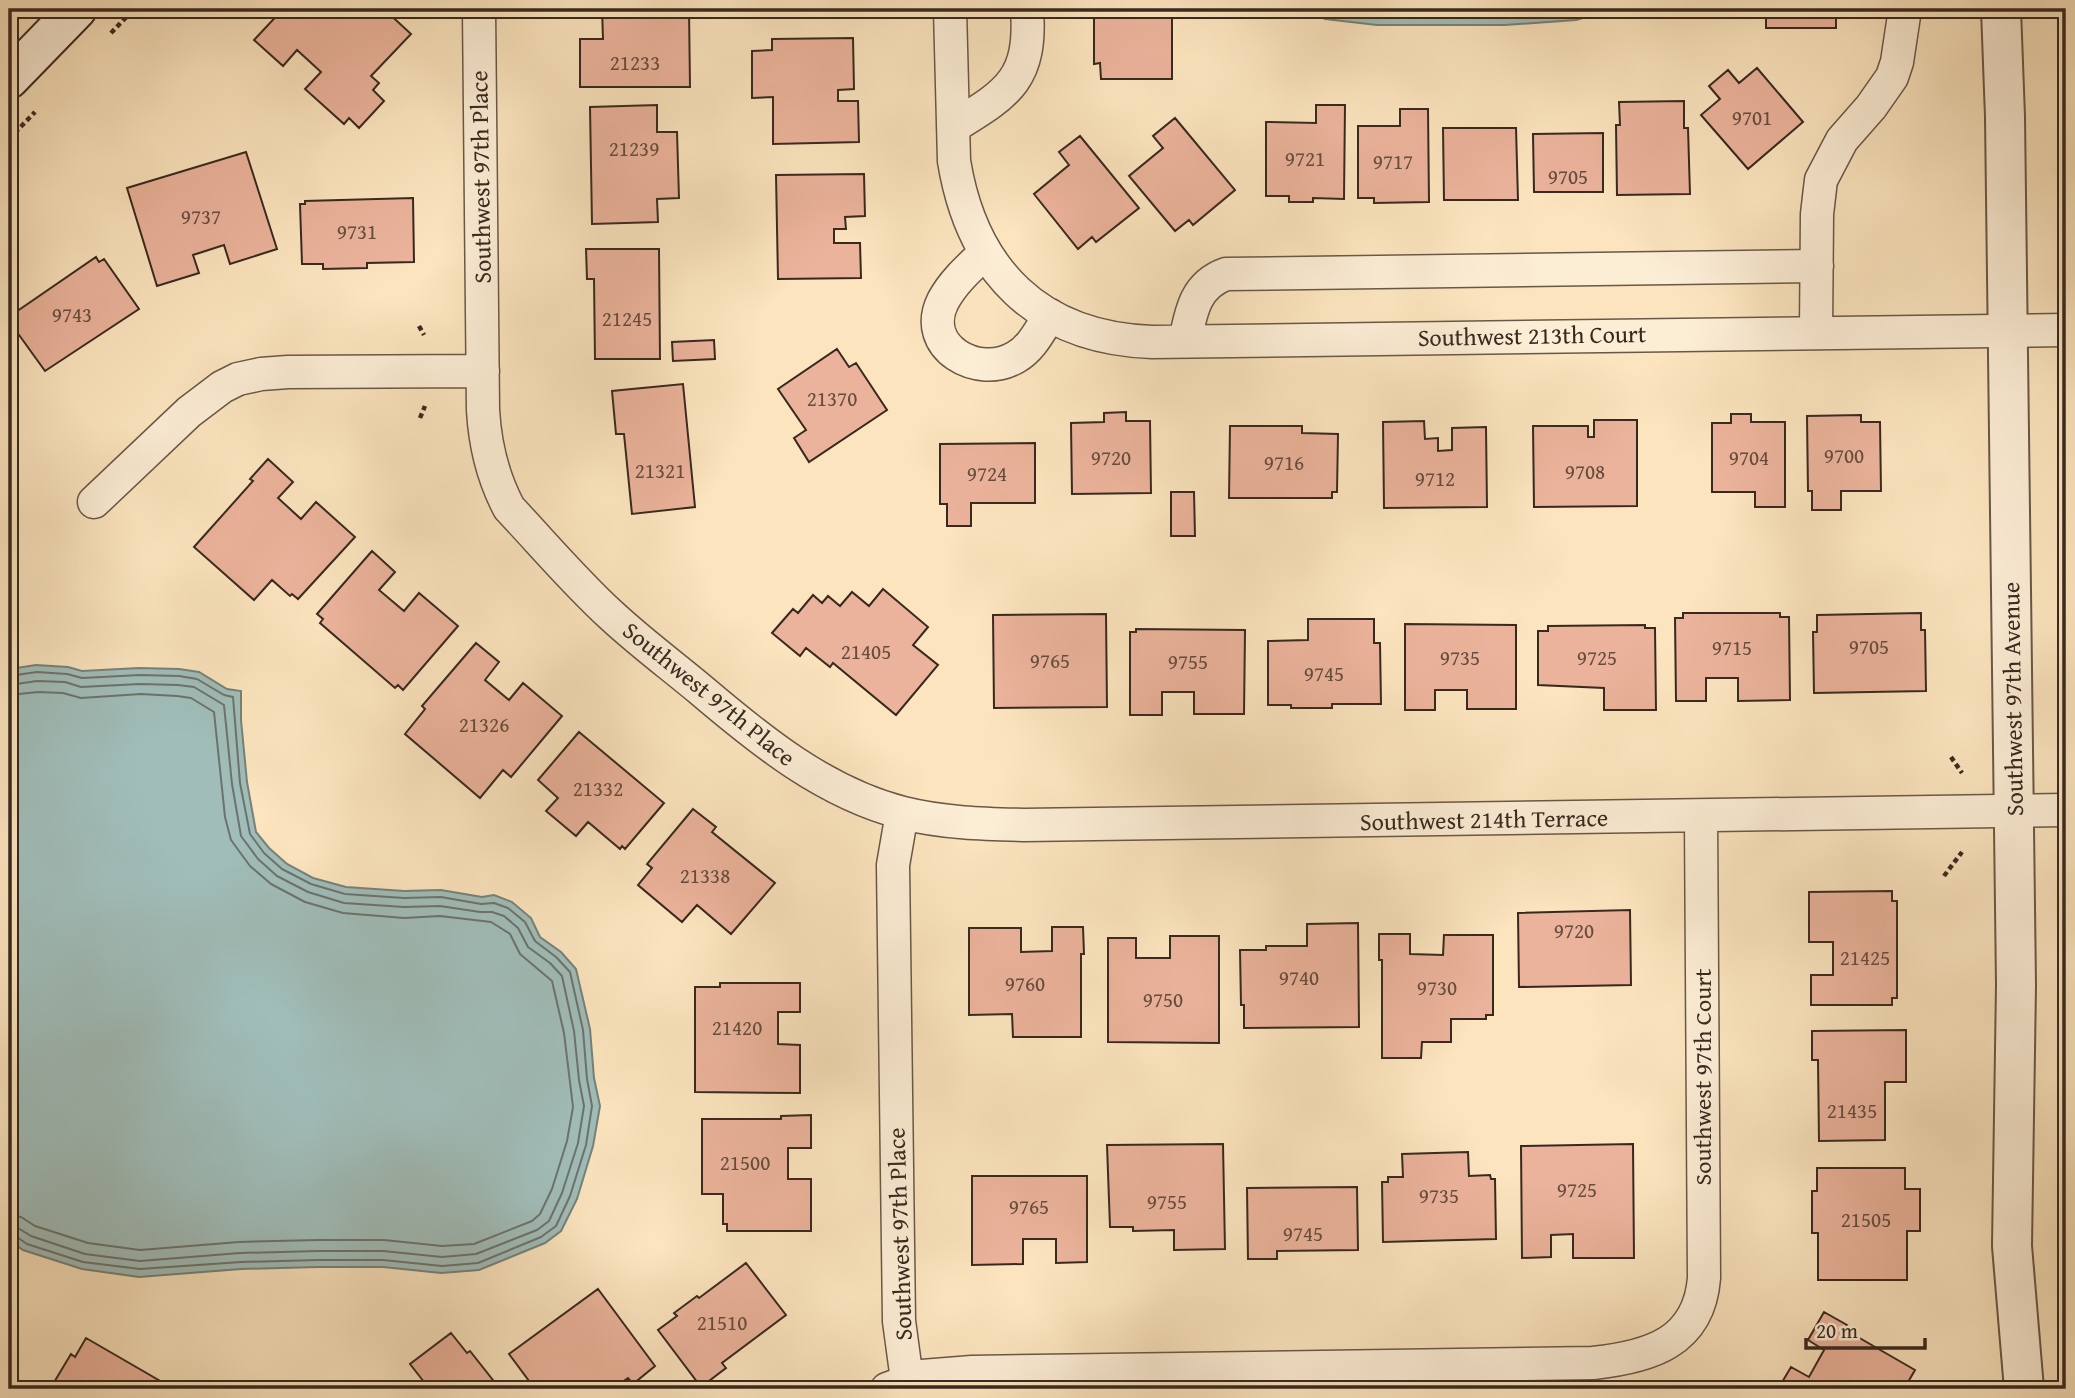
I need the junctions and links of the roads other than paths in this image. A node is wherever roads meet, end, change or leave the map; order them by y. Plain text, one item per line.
1 (77, 9) edge
2 (479, 9) edge
3 (950, 9) edge
4 (1027, 9) edge
5 (1905, 9) edge
6 (2001, 9) edge
7 (9, 79) edge
8 (953, 127) junction
9 (985, 253) junction
10 (1816, 267) junction
11 (1050, 315) junction
12 (2008, 330) junction
13 (2066, 330) edge
14 (1816, 332) junction
15 (1185, 341) junction
16 (483, 371) junction
17 (94, 502) dead end
18 (2066, 810) edge
19 (2015, 811) junction
20 (902, 813) junction
21 (1702, 817) junction
22 (897, 1385) edge
23 (2024, 1389) edge

1 - 7 street
2 - 16 street, Southwest 97th Place
3 - 8 street
4 - 8 street
5 - 10 street
6 - 12 street, Southwest 97th Avenue
8 - 9 street
9 - 11 street, Southwest 213th Court
9 - 11 street
10 - 14 street
10 - 15 street
11 - 15 street, Southwest 213th Court
12 - 13 street, Southwest 213th Court
12 - 14 street, Southwest 213th Court
12 - 19 street, Southwest 97th Avenue
14 - 15 street, Southwest 213th Court
16 - 17 street
16 - 20 street, Southwest 97th Place
18 - 19 street, Southwest 214th Terrace
19 - 21 street, Southwest 214th Terrace
19 - 23 street, Southwest 97th Avenue
20 - 21 street, Southwest 214th Terrace
20 - 22 street, Southwest 97th Place
21 - 22 street, Southwest 97th Court

